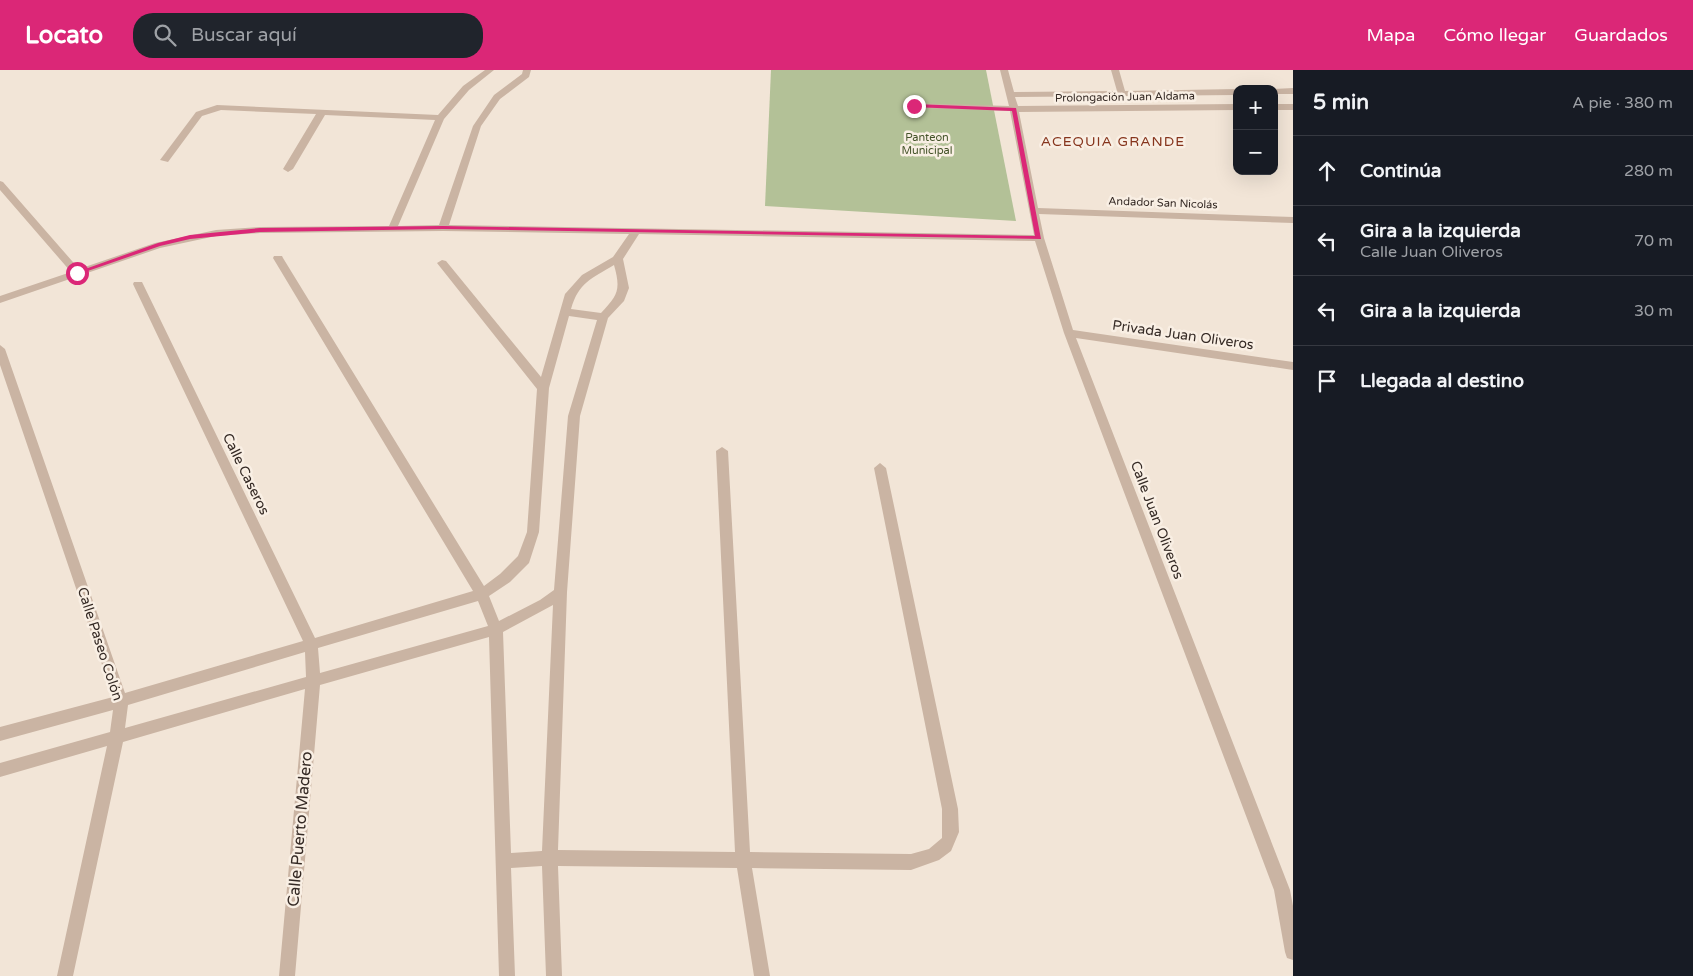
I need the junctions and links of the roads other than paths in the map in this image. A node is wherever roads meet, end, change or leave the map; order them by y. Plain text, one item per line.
1 (490, 70) edge
2 (527, 70) edge
3 (1004, 70) edge
4 (1115, 70) edge
5 (1120, 92) junction
6 (1233, 92) edge
7 (1278, 92) edge
8 (1293, 92) edge
9 (1010, 95) junction
10 (914, 106) dead end
11 (1233, 107) edge
12 (1278, 107) edge
13 (1293, 107) edge
14 (1014, 109) junction
15 (322, 112) junction
16 (440, 118) junction
17 (166, 160) dead end
18 (288, 169) dead end
19 (0, 184) edge
20 (1033, 211) junction
21 (1293, 220) edge
22 (393, 227) junction
23 (443, 228) junction
24 (634, 232) junction
25 (1039, 238) junction
26 (278, 258) dead end
27 (618, 258) junction
28 (442, 264) dead end
29 (77, 273) junction
30 (138, 284) dead end
31 (0, 300) edge
32 (564, 312) junction
33 (603, 317) junction
34 (1069, 333) junction
35 (0, 349) edge
36 (1293, 366) edge
37 (543, 388) junction
38 (722, 451) dead end
39 (880, 468) dead end
40 (560, 592) junction
41 (482, 594) junction
42 (496, 629) junction
43 (311, 644) junction
44 (313, 681) junction
45 (121, 701) junction
46 (0, 734) edge
47 (118, 736) junction
48 (0, 770) edge
49 (550, 858) junction
50 (743, 859) junction
51 (504, 861) junction
52 (1293, 952) edge
53 (65, 976) edge
54 (287, 976) edge
55 (507, 976) edge
56 (554, 976) edge
57 (762, 976) edge

1 - 16 street
2 - 23 street
3 - 9 street, Calle Juan Oliveros
4 - 5 street
5 - 6 street, Prolongación Juan Aldama
5 - 9 street, Prolongación Juan Aldama
7 - 8 street
9 - 14 street, Calle Juan Oliveros
10 - 14 street, Prolongación Juan Aldama
11 - 14 street, Prolongación Juan Aldama
12 - 13 street
14 - 20 street, Calle Juan Oliveros
15 - 16 street
15 - 17 street
15 - 18 street
16 - 22 street
19 - 29 street
20 - 21 street, Andador San Nicolás
20 - 25 street, Calle Juan Oliveros
22 - 23 street
22 - 29 street
23 - 24 street
24 - 25 street
24 - 27 street
25 - 34 street, Calle Juan Oliveros
26 - 41 street
27 - 32 street
27 - 33 street
28 - 37 street
29 - 31 street
30 - 43 street, Calle Caseros
32 - 33 street
32 - 37 street
33 - 40 street
34 - 36 street, Privada Juan Oliveros
34 - 52 street, Calle Juan Oliveros
35 - 45 street, Calle Paseo Colón
37 - 41 street
38 - 50 street
39 - 50 street
40 - 42 street
40 - 49 street
41 - 42 street
41 - 43 street
42 - 44 street
42 - 51 street
43 - 44 street, Calle Caseros
43 - 45 street
44 - 47 street
44 - 54 street, Calle Puerto Madero
45 - 46 street
45 - 47 street, Calle Paseo Colón
47 - 48 street
47 - 53 street, Calle Paseo Colón
49 - 50 street
49 - 51 street
49 - 56 street
50 - 57 street
51 - 55 street

